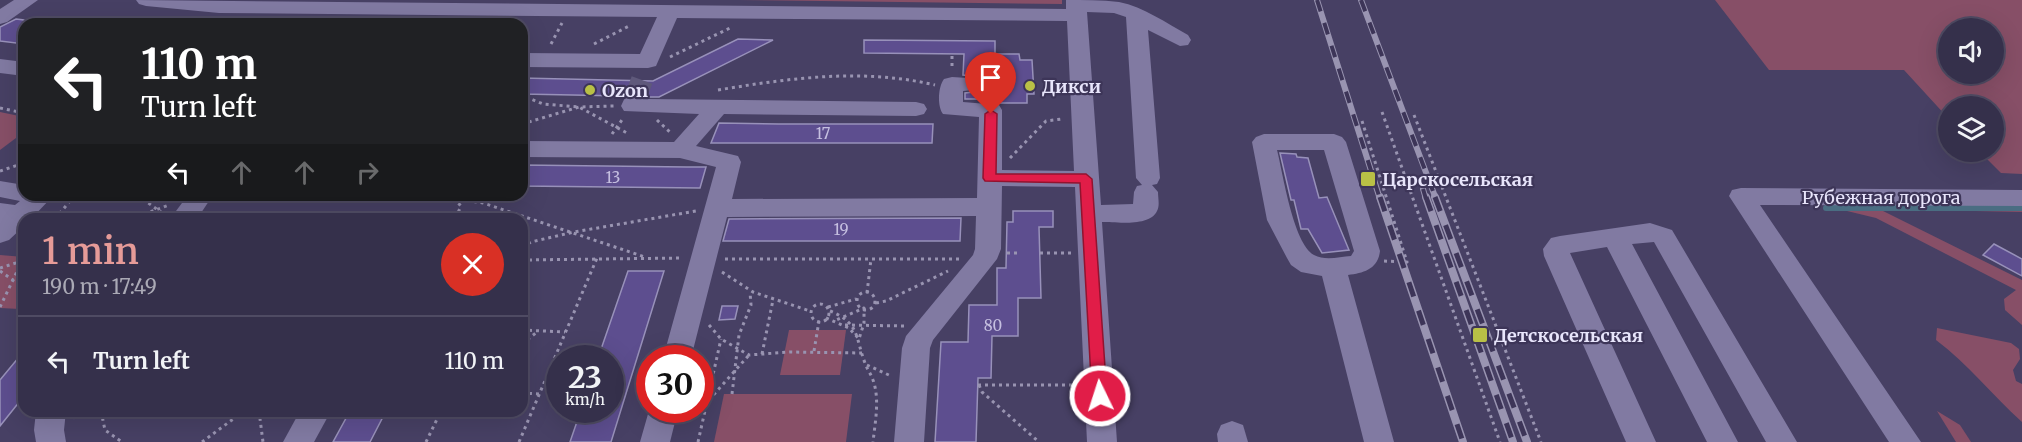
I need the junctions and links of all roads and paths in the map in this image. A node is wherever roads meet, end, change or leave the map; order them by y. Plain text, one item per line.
1 (28, 0) edge
2 (146, 0) edge
3 (433, 5) edge
4 (678, 7) edge
5 (1076, 7) edge
6 (1136, 14) junction
7 (309, 16) edge
8 (0, 18) edge
9 (562, 22) dead end
10 (635, 22) dead end
11 (741, 23) dead end
12 (1180, 40) dead end
13 (587, 47) dead end
14 (528, 60) edge
15 (544, 60) junction
16 (0, 66) edge
17 (18, 68) edge
18 (975, 84) dead end
19 (641, 86) junction
20 (952, 90) junction
21 (528, 96) edge
22 (713, 100) junction
23 (579, 107) junction
24 (0, 108) edge
25 (916, 109) dead end
26 (18, 112) edge
27 (1382, 112) dead end
28 (1414, 115) dead end
29 (1064, 118) dead end
30 (1362, 120) dead end
31 (528, 122) edge
32 (617, 128) junction
33 (627, 133) dead end
34 (682, 148) junction
35 (528, 149) edge
36 (601, 150) junction
37 (18, 165) edge
38 (0, 171) edge
39 (990, 178) junction
40 (1086, 179) junction
41 (0, 189) edge
42 (18, 197) edge
43 (2022, 198) edge
44 (28, 201) edge
45 (70, 201) edge
46 (145, 201) edge
47 (193, 201) edge
48 (456, 201) edge
49 (471, 201) edge
50 (989, 207) junction
51 (716, 208) junction
52 (156, 209) junction
53 (179, 211) edge
54 (60, 213) edge
55 (146, 213) edge
56 (162, 213) edge
57 (457, 213) edge
58 (514, 213) edge
59 (1088, 214) junction
60 (528, 217) edge
61 (574, 232) junction
62 (0, 234) edge
63 (1615, 237) junction
64 (528, 244) edge
65 (1071, 253) dead end
66 (1040, 254) dead end
67 (597, 258) junction
68 (646, 258) junction
69 (704, 258) junction
70 (871, 259) junction
71 (528, 260) edge
72 (984, 260) junction
73 (18, 261) edge
74 (1380, 261) dead end
75 (1333, 268) junction
76 (0, 269) edge
77 (18, 270) edge
78 (950, 270) dead end
79 (18, 278) edge
80 (13, 280) junction
81 (750, 292) junction
82 (867, 293) junction
83 (856, 299) junction
84 (773, 300) junction
85 (876, 303) junction
86 (0, 306) edge
87 (864, 308) junction
88 (829, 309) junction
89 (810, 311) junction
90 (843, 317) junction
91 (826, 318) junction
92 (706, 320) dead end
93 (819, 321) junction
94 (834, 321) junction
95 (864, 325) junction
96 (844, 326) junction
97 (853, 326) junction
98 (928, 327) junction
99 (528, 330) edge
100 (539, 331) junction
101 (566, 332) junction
102 (528, 339) edge
103 (721, 339) junction
104 (859, 339) junction
105 (681, 345) edge
106 (736, 349) junction
107 (814, 352) junction
108 (862, 353) junction
109 (749, 354) junction
110 (762, 354) junction
111 (865, 364) junction
112 (734, 369) junction
113 (714, 370) edge
114 (913, 385) junction
115 (1079, 386) dead end
116 (528, 393) edge
117 (714, 393) edge
118 (540, 394) junction
119 (732, 394) dead end
120 (50, 417) edge
121 (102, 417) edge
122 (236, 417) edge
123 (261, 417) edge
124 (313, 417) edge
125 (438, 417) edge
126 (660, 423) edge
127 (702, 423) edge
128 (51, 442) edge
129 (122, 442) edge
130 (202, 442) edge
131 (263, 442) edge
132 (298, 442) edge
133 (426, 442) edge
134 (519, 442) edge
135 (655, 442) edge
136 (698, 442) edge
137 (873, 442) edge
138 (909, 442) edge
139 (1039, 442) edge
140 (1102, 442) edge
141 (1379, 442) edge
142 (1500, 442) edge
143 (1541, 442) edge
144 (1641, 442) edge
145 (1723, 442) edge
146 (1782, 442) edge
147 (1906, 442) edge

1 - 8 street
2 - 7 street
3 - 4 street
3 - 7 street
4 - 5 street
4 - 19 street
5 - 6 street
5 - 40 street
6 - 12 street
6 - 59 street
9 - 15 path
10 - 13 path
11 - 19 path
14 - 15 street
15 - 19 street
16 - 17 street
18 - 20 street
19 - 22 street
19 - 23 path
19 - 32 path
19 - 34 path
20 - 22 path
20 - 39 street
21 - 23 path
22 - 25 street
22 - 34 street
23 - 31 path
23 - 32 path
24 - 26 path
27 - 142 path
28 - 143 path
29 - 39 path
30 - 74 path
32 - 33 path
32 - 36 path
34 - 36 street
34 - 51 street
35 - 36 street
37 - 38 path
39 - 40 street
39 - 50 street
40 - 59 street
41 - 42 street
43 - 147 street, Рубежная дорога
44 - 62 street
45 - 54 path
46 - 52 path
47 - 53 street
48 - 57 path
49 - 58 path
50 - 51 street
50 - 72 street
51 - 61 path
51 - 69 street
52 - 53 path
52 - 55 path
52 - 56 path
59 - 140 street
60 - 61 path
61 - 64 path
61 - 68 path
63 - 144 street
63 - 145 street
63 - 146 street
65 - 66 path
67 - 68 path
67 - 71 path
67 - 101 path
68 - 69 path
69 - 70 path
69 - 81 path
69 - 105 street
70 - 72 path
70 - 82 path
72 - 98 street
73 - 76 path
75 - 75 street
75 - 141 street
76 - 80 path
77 - 80 path
78 - 85 path
79 - 80 path
80 - 86 path
81 - 84 path
81 - 106 path
82 - 83 path
82 - 85 path
83 - 87 path
83 - 88 path
84 - 89 path
84 - 110 path
85 - 87 path
87 - 90 path
87 - 95 path
88 - 89 path
88 - 90 path
88 - 91 path
89 - 93 path
90 - 94 path
90 - 97 path
91 - 93 path
91 - 94 path
92 - 103 path
93 - 107 path
94 - 96 path
95 - 97 path
95 - 98 path
95 - 104 path
96 - 97 path
96 - 104 path
97 - 104 path
98 - 114 street
99 - 100 path
100 - 101 path
100 - 102 path
101 - 118 path
103 - 106 path
103 - 113 path
104 - 108 path
106 - 109 path
106 - 112 path
107 - 108 path
107 - 110 path
108 - 111 path
109 - 110 path
109 - 112 path
111 - 114 path
111 - 137 path
112 - 117 path
112 - 119 path
114 - 138 street
115 - 139 path
116 - 118 path
118 - 134 path
120 - 128 street
121 - 129 path
122 - 130 path
123 - 131 path
124 - 132 street
125 - 133 path
126 - 135 street
127 - 136 path

